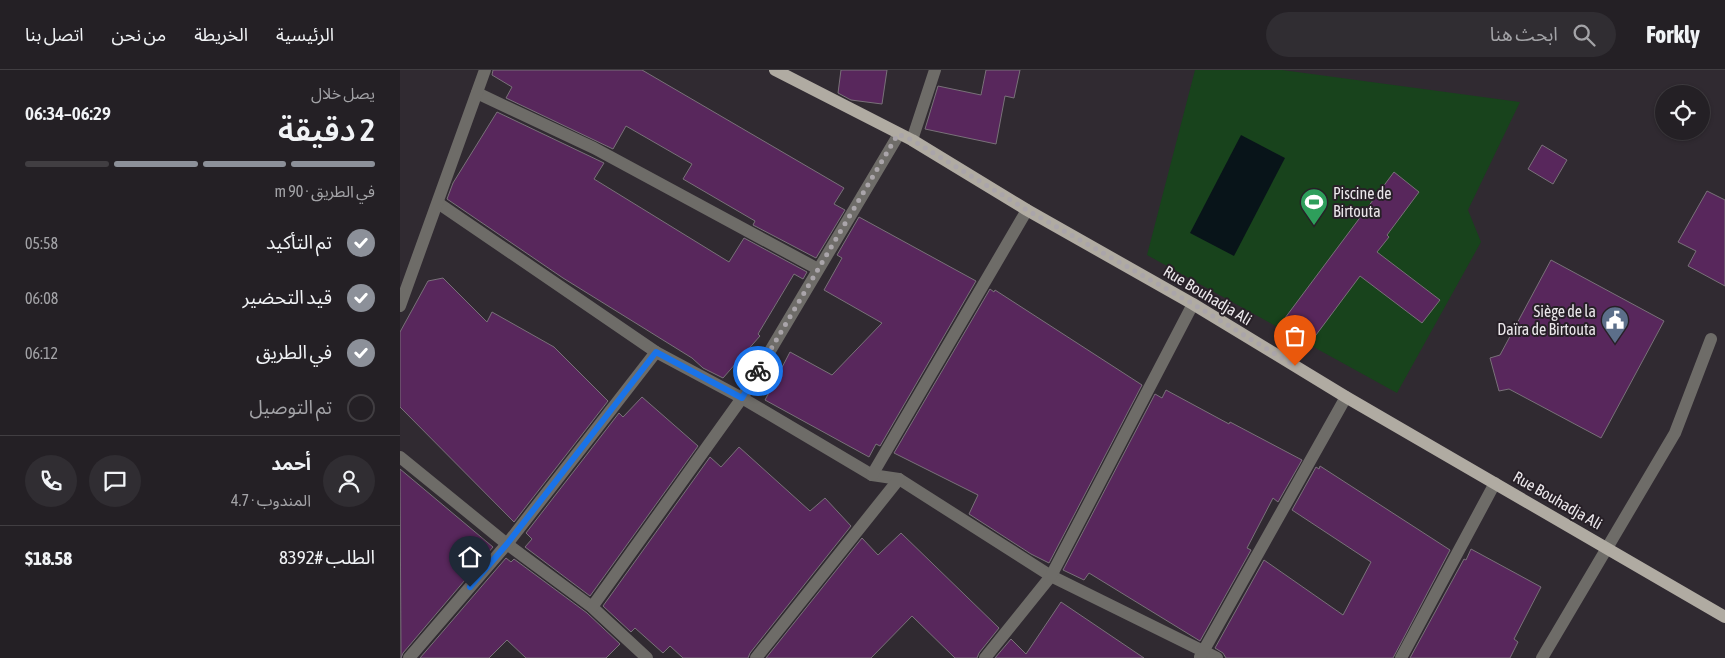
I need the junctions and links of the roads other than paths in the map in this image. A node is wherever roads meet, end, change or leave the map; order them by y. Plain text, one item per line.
1 (485, 70) edge
2 (775, 70) edge
3 (935, 70) edge
4 (477, 93) junction
5 (898, 134) junction
6 (912, 140) junction
7 (438, 203) junction
8 (1027, 210) junction
9 (818, 269) junction
10 (1193, 304) junction
11 (400, 306) edge
12 (1711, 339) dead end
13 (656, 352) junction
14 (1346, 397) junction
15 (742, 398) junction
16 (400, 457) edge
17 (872, 475) junction
18 (899, 479) junction
19 (1495, 483) junction
20 (507, 544) junction
21 (1608, 548) junction
22 (1051, 576) junction
23 (592, 607) junction
24 (1725, 617) edge
25 (1202, 655) edge
26 (409, 658) edge
27 (648, 658) edge
28 (756, 658) edge
29 (985, 658) edge
30 (1217, 658) edge
31 (1401, 658) edge
32 (1542, 658) edge

1 - 4 street
2 - 5 main road, Rue Bouhadja Ali
3 - 6 street
4 - 7 street
4 - 9 street
5 - 6 main road, Rue Bouhadja Ali
5 - 9 street
6 - 8 main road, Rue Bouhadja Ali
7 - 11 street
7 - 13 street
8 - 10 main road, Rue Bouhadja Ali
8 - 17 street
9 - 15 street
10 - 14 main road, Rue Bouhadja Ali
10 - 22 street
12 - 21 street
13 - 15 street
13 - 20 street
14 - 19 main road, Rue Bouhadja Ali
14 - 25 street
15 - 17 street
15 - 23 street
16 - 20 street
17 - 18 street
18 - 22 street
18 - 28 street
19 - 21 main road, Rue Bouhadja Ali
19 - 31 street
20 - 23 street
20 - 26 street
21 - 24 main road, Rue Bouhadja Ali
21 - 32 street
22 - 25 street
22 - 29 street
23 - 27 street
25 - 30 street

